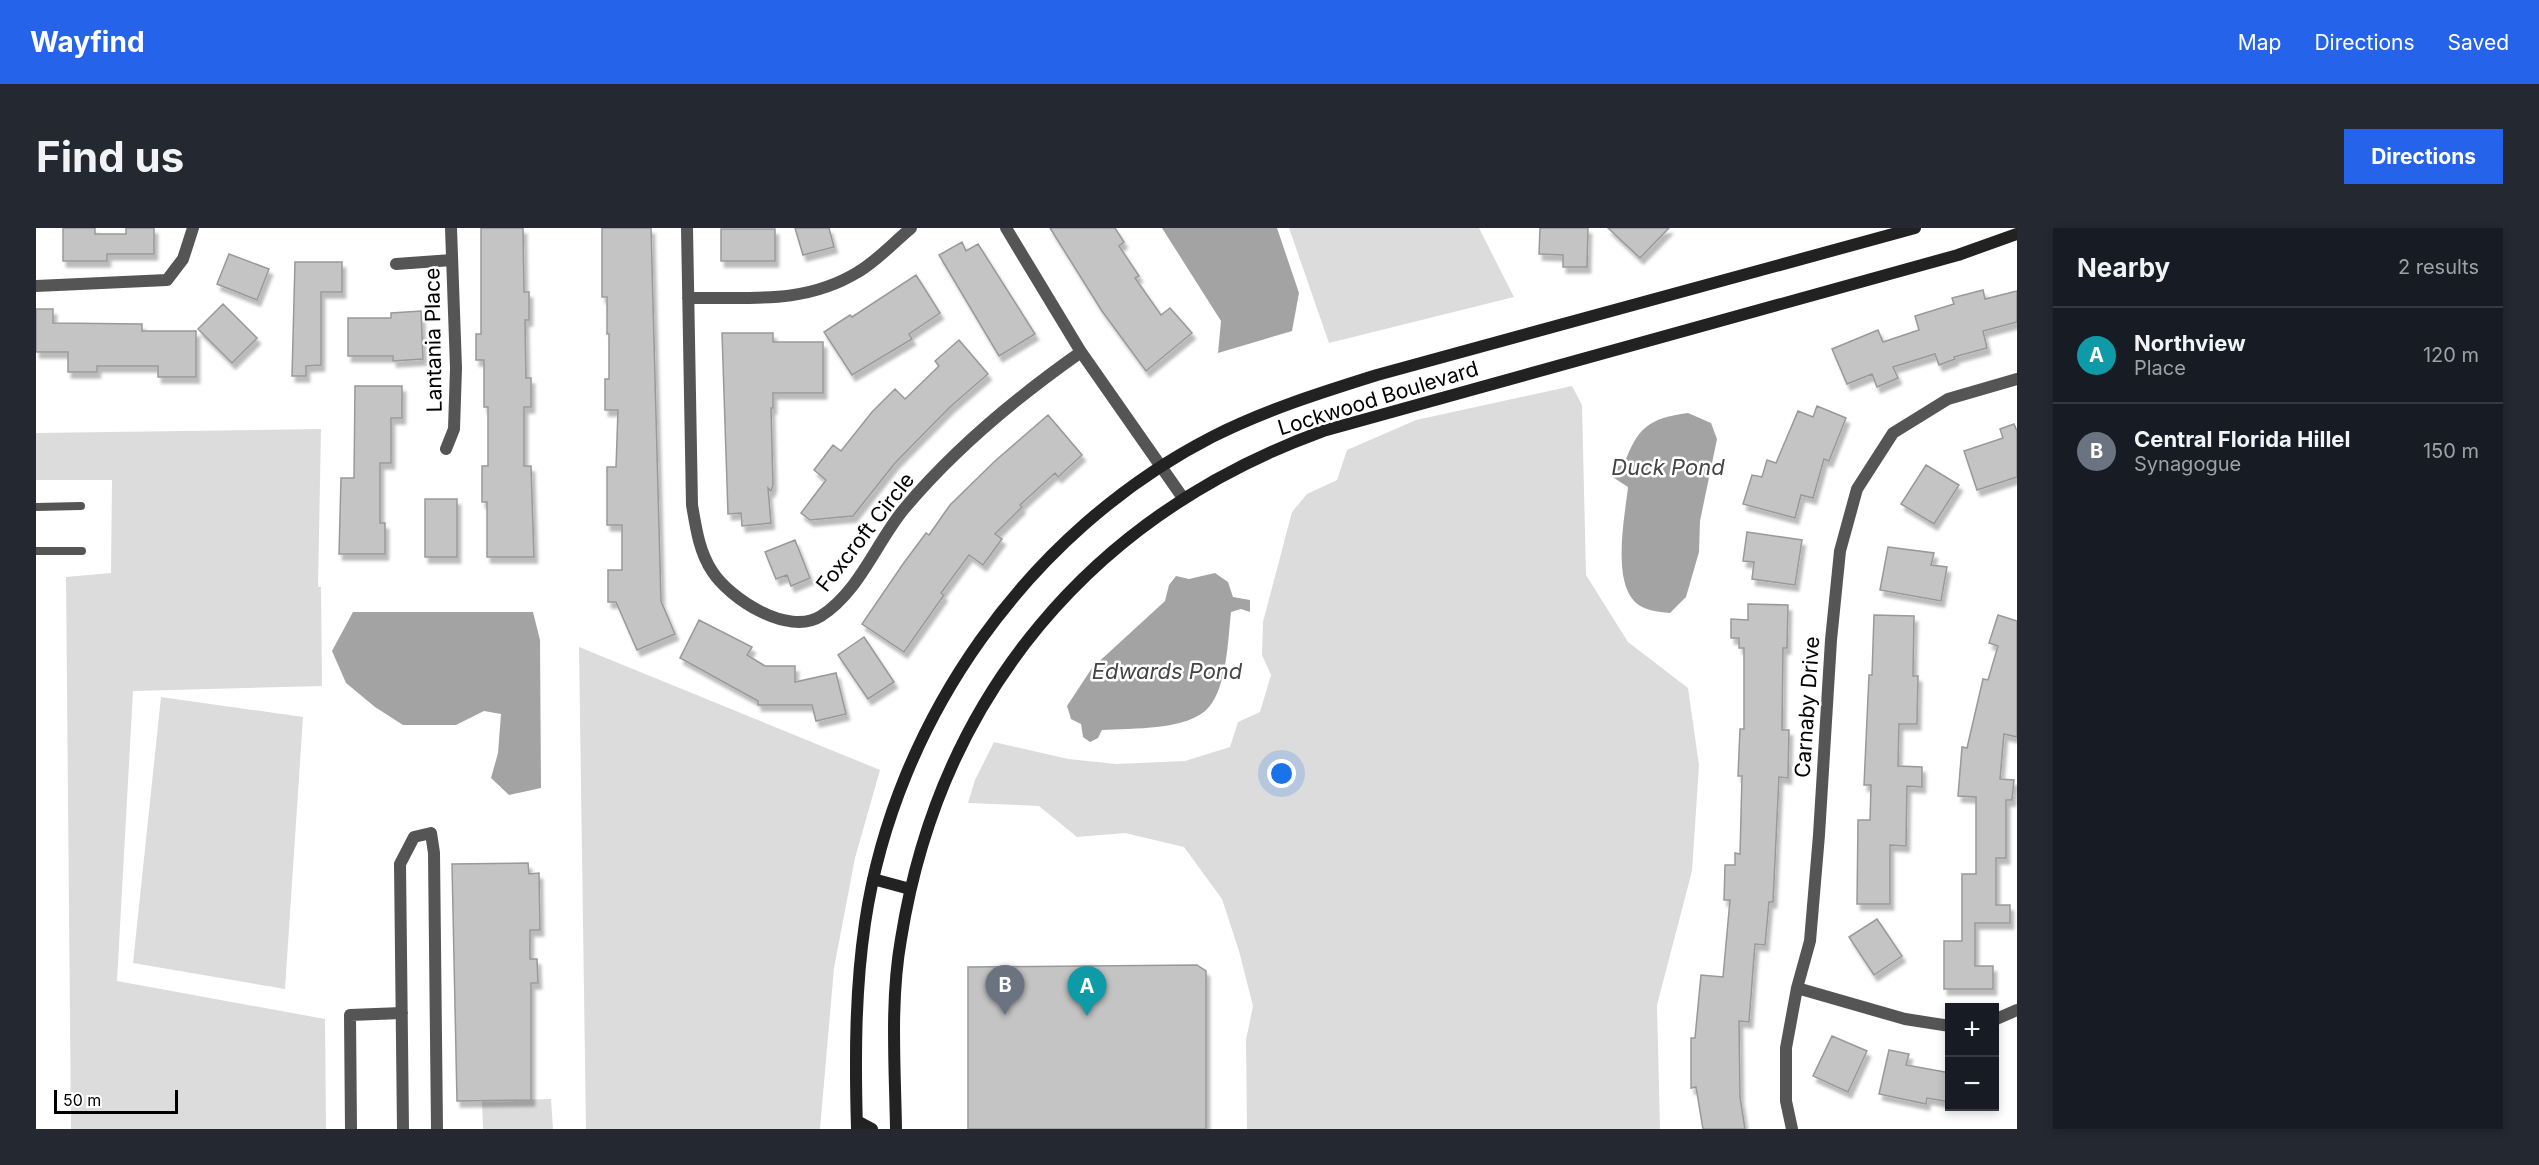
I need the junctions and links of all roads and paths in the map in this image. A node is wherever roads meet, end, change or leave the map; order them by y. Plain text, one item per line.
1 (193, 228) edge
2 (451, 228) edge
3 (687, 228) edge
4 (912, 228) edge
5 (1006, 228) edge
6 (1915, 228) edge
7 (2017, 234) edge
8 (452, 260) junction
9 (396, 264) dead end
10 (36, 286) edge
11 (688, 298) junction
12 (1082, 352) junction
13 (2017, 379) edge
14 (446, 449) dead end
15 (1160, 467) junction
16 (1183, 498) junction
17 (81, 506) dead end
18 (36, 507) edge
19 (36, 551) edge
20 (82, 551) dead end
21 (873, 879) junction
22 (910, 889) junction
23 (1797, 988) junction
24 (2017, 1010) edge
25 (402, 1013) junction
26 (1999, 1018) edge
27 (1945, 1025) edge
28 (857, 1125) edge
29 (351, 1129) edge
30 (403, 1129) edge
31 (437, 1129) edge
32 (872, 1129) edge
33 (896, 1129) edge
34 (1792, 1129) edge

1 - 10 street
2 - 8 street, Lantania Place
3 - 11 street, Foxcroft Circle
4 - 11 street
5 - 12 street
6 - 15 main road, Lockwood Boulevard
7 - 16 main road, Lockwood Boulevard
8 - 9 street
8 - 14 street, Lantania Place
11 - 12 street, Foxcroft Circle
12 - 15 street
13 - 23 street, Carnaby Drive
15 - 16 street
15 - 21 main road, Lockwood Boulevard
16 - 22 main road, Lockwood Boulevard
17 - 18 lane
19 - 20 lane
21 - 22 main road
21 - 28 main road, Lockwood Boulevard
22 - 33 main road, Lockwood Boulevard
23 - 27 street
23 - 34 street, Carnaby Drive
24 - 26 street
25 - 29 street
25 - 30 street
25 - 31 street
28 - 32 main road

